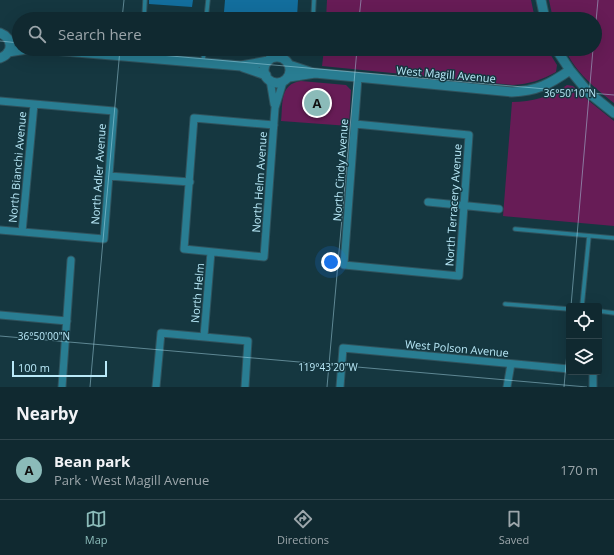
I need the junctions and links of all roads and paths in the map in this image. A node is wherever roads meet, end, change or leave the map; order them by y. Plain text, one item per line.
1 (145, 0) edge
2 (208, 0) edge
3 (314, 0) edge
4 (541, 0) edge
5 (144, 12) edge
6 (207, 12) edge
7 (313, 12) edge
8 (544, 12) edge
9 (0, 33) edge
10 (9, 39) junction
11 (12, 40) edge
12 (155, 56) edge
13 (204, 56) edge
14 (272, 56) edge
15 (285, 56) edge
16 (561, 56) edge
17 (3, 58) edge
18 (270, 60) junction
19 (287, 62) junction
20 (203, 63) junction
21 (241, 66) junction
22 (570, 70) junction
23 (315, 74) junction
24 (268, 77) junction
25 (358, 78) junction
26 (286, 79) junction
27 (0, 101) edge
28 (34, 104) junction
29 (275, 108) junction
30 (614, 113) edge
31 (355, 124) junction
32 (274, 125) junction
33 (109, 176) junction
34 (190, 182) junction
35 (428, 202) dead end
36 (464, 206) junction
37 (499, 208) dead end
38 (515, 229) dead end
39 (0, 230) edge
40 (22, 232) junction
41 (589, 236) junction
42 (614, 238) edge
43 (211, 252) junction
44 (71, 260) dead end
45 (459, 276) joint
46 (582, 303) edge
47 (505, 304) dead end
48 (566, 309) edge
49 (602, 311) edge
50 (614, 313) edge
51 (0, 315) edge
52 (67, 321) junction
53 (204, 336) junction
54 (511, 364) junction
55 (566, 369) edge
56 (594, 375) edge
57 (62, 387) edge
58 (156, 387) edge
59 (245, 387) edge
60 (340, 387) edge
61 (507, 387) edge
62 (593, 387) edge

1 - 5 lane
2 - 6 lane
3 - 7 lane
4 - 8 street
9 - 10 street
10 - 11 street
10 - 17 street
12 - 20 street
13 - 20 lane
14 - 18 lane
15 - 19 lane
16 - 22 street
18 - 19 street
18 - 21 street
18 - 24 street
19 - 23 street, West Magill Avenue
19 - 26 street
20 - 21 street
21 - 24 street
22 - 25 street, West Magill Avenue
22 - 30 street
23 - 25 street, West Magill Avenue
23 - 26 street, West Magill Avenue
24 - 26 street
24 - 29 street, North Helm Avenue
25 - 31 street, North Cindy Avenue
26 - 29 street, North Helm Avenue
27 - 28 street
28 - 33 street, North Adler Avenue
28 - 40 street, North Bianchi Avenue
29 - 32 street, North Helm Avenue
31 - 36 street, North Terracery Avenue
31 - 45 street, North Cindy Avenue
32 - 34 street
32 - 43 street, North Helm Avenue
33 - 34 street
33 - 40 street, North Adler Avenue
34 - 43 street
35 - 36 street
36 - 37 street
36 - 45 street, North Terracery Avenue
38 - 41 lane
39 - 40 street
41 - 42 lane
41 - 46 lane
43 - 53 street, North Helm
44 - 52 street
47 - 48 lane
49 - 50 lane
51 - 52 street
52 - 57 street
53 - 58 street
53 - 59 street
54 - 55 street, West Polson Avenue
54 - 60 street, West Polson Avenue
54 - 61 street
56 - 62 street

